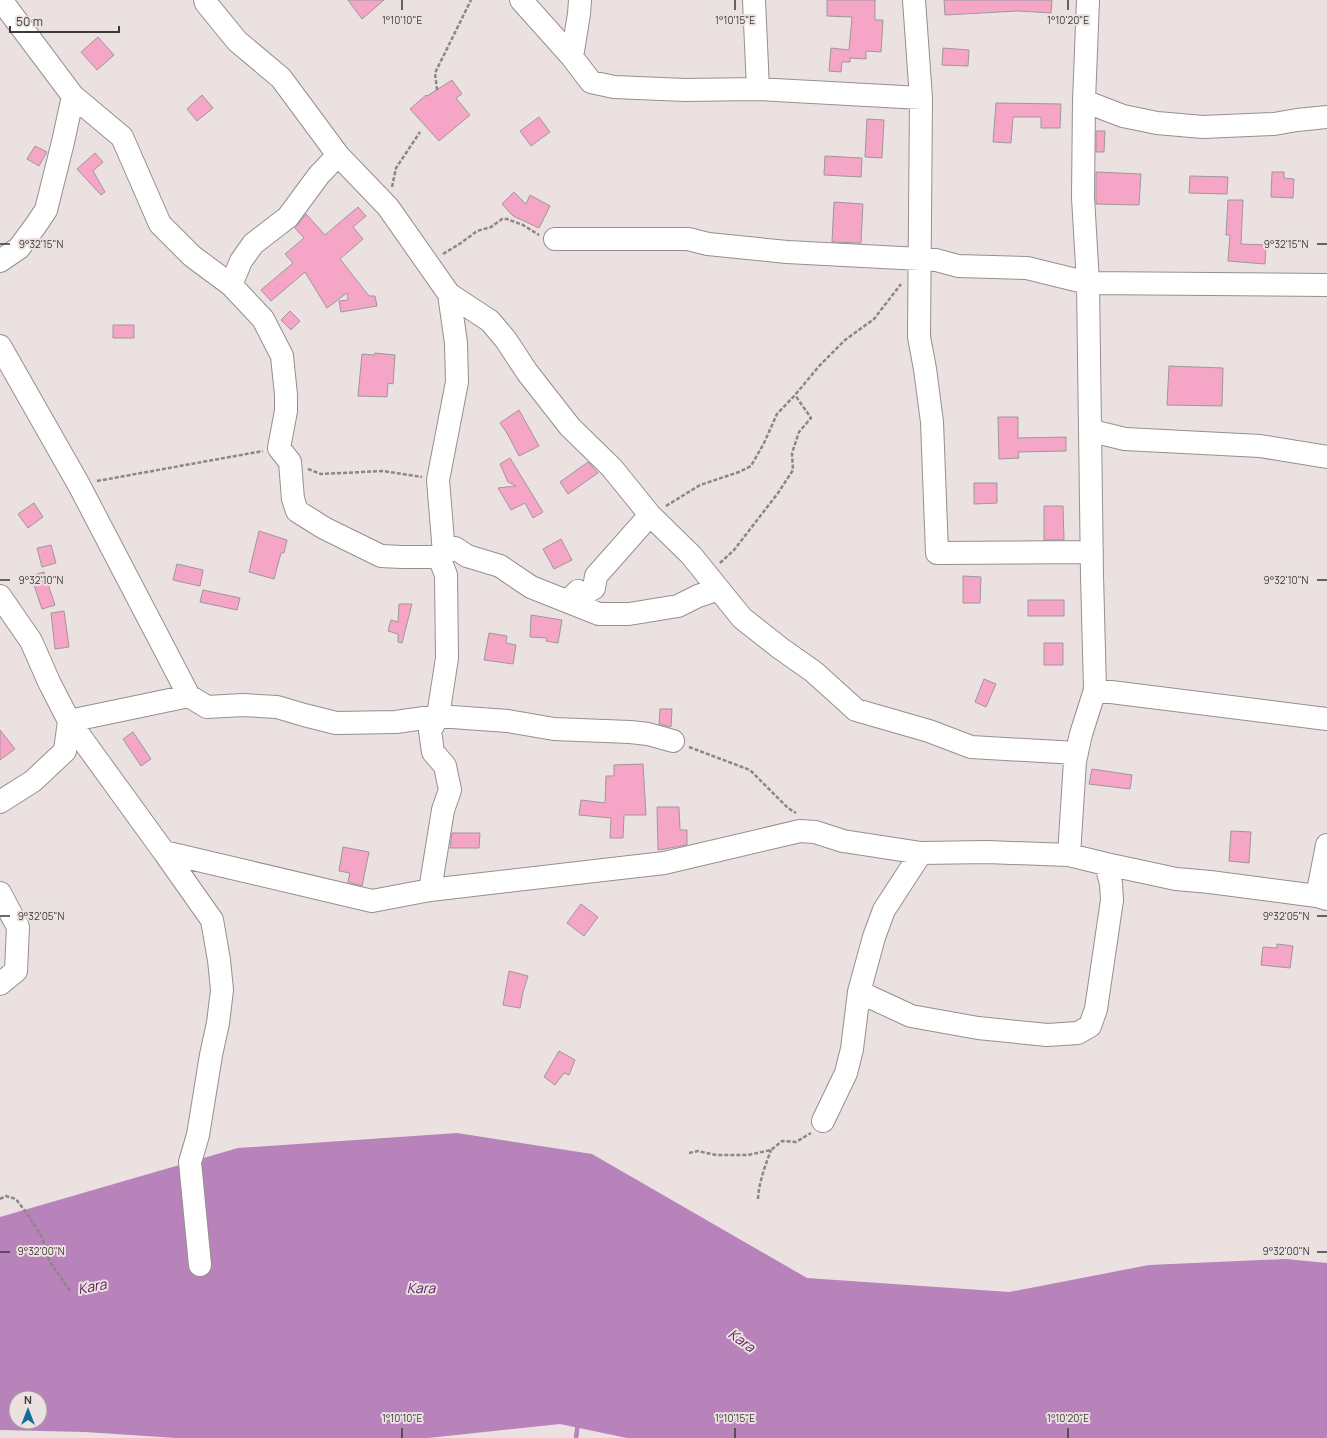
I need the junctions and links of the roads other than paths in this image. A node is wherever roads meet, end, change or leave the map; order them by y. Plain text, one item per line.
1 (0, 0) edge
2 (205, 0) edge
3 (521, 0) edge
4 (580, 0) edge
5 (754, 0) edge
6 (914, 0) edge
7 (1088, 0) edge
8 (572, 57) junction
9 (758, 89) junction
10 (73, 96) junction
11 (921, 98) junction
12 (1084, 101) junction
13 (1327, 117) edge
14 (338, 155) junction
15 (556, 239) road end
16 (920, 259) junction
17 (0, 261) edge
18 (1088, 283) junction
19 (230, 285) junction
20 (1327, 285) edge
21 (449, 294) junction
22 (0, 346) edge
23 (1090, 428) junction
24 (1327, 457) edge
25 (650, 515) junction
26 (1092, 552) junction
27 (442, 555) junction
28 (715, 586) junction
29 (0, 596) edge
30 (568, 601) junction
31 (1095, 690) junction
32 (189, 696) junction
33 (438, 716) junction
34 (1327, 719) edge
35 (69, 720) junction
36 (673, 741) road end
37 (1077, 753) junction
38 (0, 802) edge
39 (1327, 845) edge
40 (164, 852) junction
41 (921, 853) junction
42 (1069, 855) junction
43 (1106, 864) junction
44 (430, 890) junction
45 (0, 893) edge
46 (1322, 898) edge
47 (0, 984) edge
48 (859, 992) junction
49 (823, 1121) road end
50 (200, 1265) dead end

1 - 10 street
2 - 14 street
3 - 8 street
4 - 8 street
5 - 9 street
6 - 11 street
7 - 12 street
8 - 9 street
9 - 11 street
10 - 17 street
10 - 19 street
11 - 16 street
12 - 13 street
12 - 18 street
14 - 19 street
14 - 21 street
15 - 16 street
16 - 18 street
16 - 26 street
18 - 20 street
18 - 23 street
19 - 27 street
21 - 25 street
21 - 27 street
22 - 32 street
23 - 24 street
23 - 26 street
25 - 28 street
25 - 30 street
26 - 31 street
27 - 30 street
27 - 33 street
28 - 30 street
28 - 37 street
29 - 35 street
31 - 34 street
31 - 37 street
32 - 33 street
32 - 35 street
33 - 36 street
33 - 44 street
35 - 38 street
35 - 40 street
37 - 42 street
39 - 46 street
40 - 44 street
40 - 50 street
41 - 42 street
41 - 44 street
41 - 48 street
42 - 43 street
43 - 46 street
43 - 48 street
45 - 47 street
48 - 49 street

